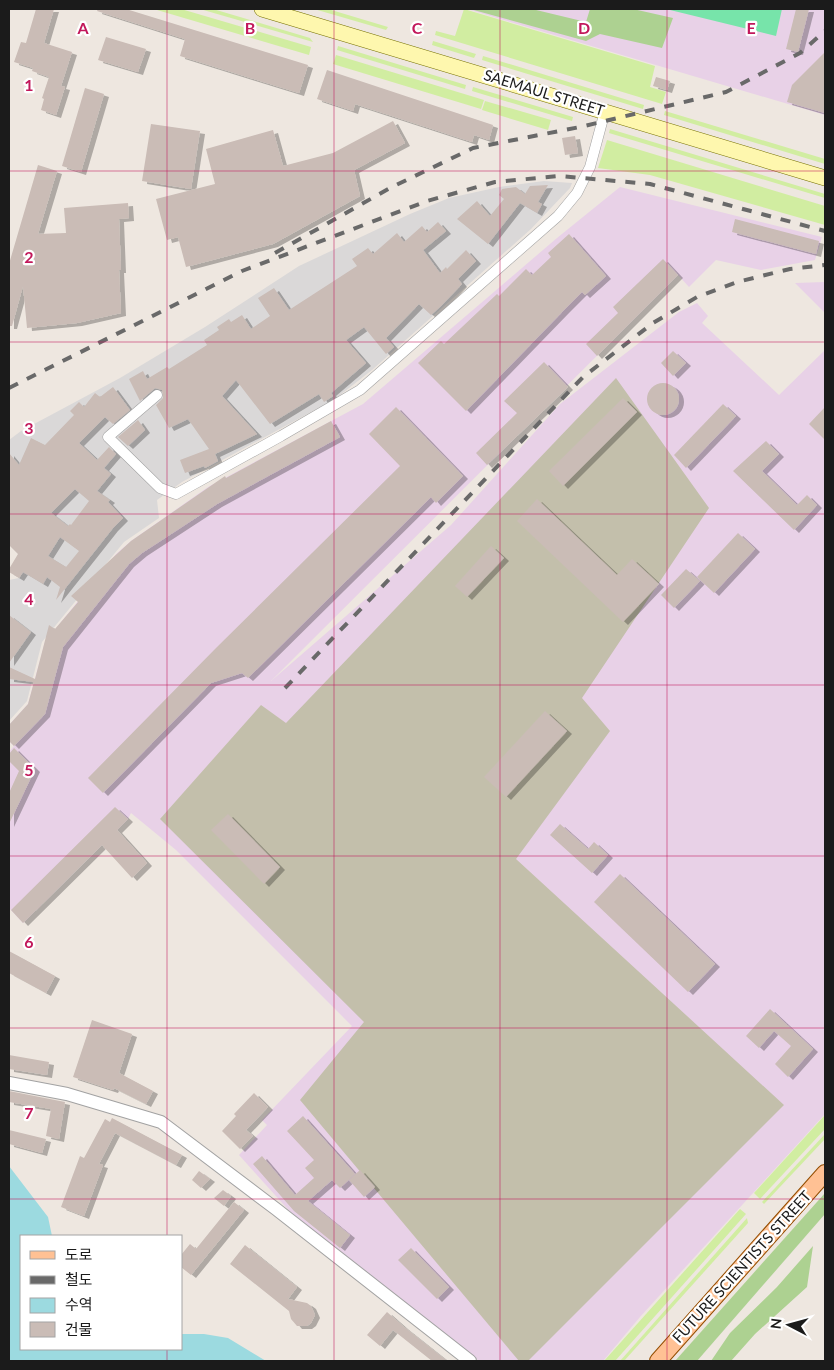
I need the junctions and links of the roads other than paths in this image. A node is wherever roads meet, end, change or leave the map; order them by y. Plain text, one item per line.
1 (262, 9) edge
2 (605, 111) junction
3 (825, 178) edge
4 (157, 394) dead end
5 (9, 1083) edge
6 (825, 1173) edge
7 (470, 1361) edge
8 (658, 1361) edge

1 - 2 main road, SAEMAUL STREET
2 - 3 main road, SAEMAUL STREET
2 - 4 street
5 - 7 street
6 - 8 main road, FUTURE SCIENTISTS STREET

